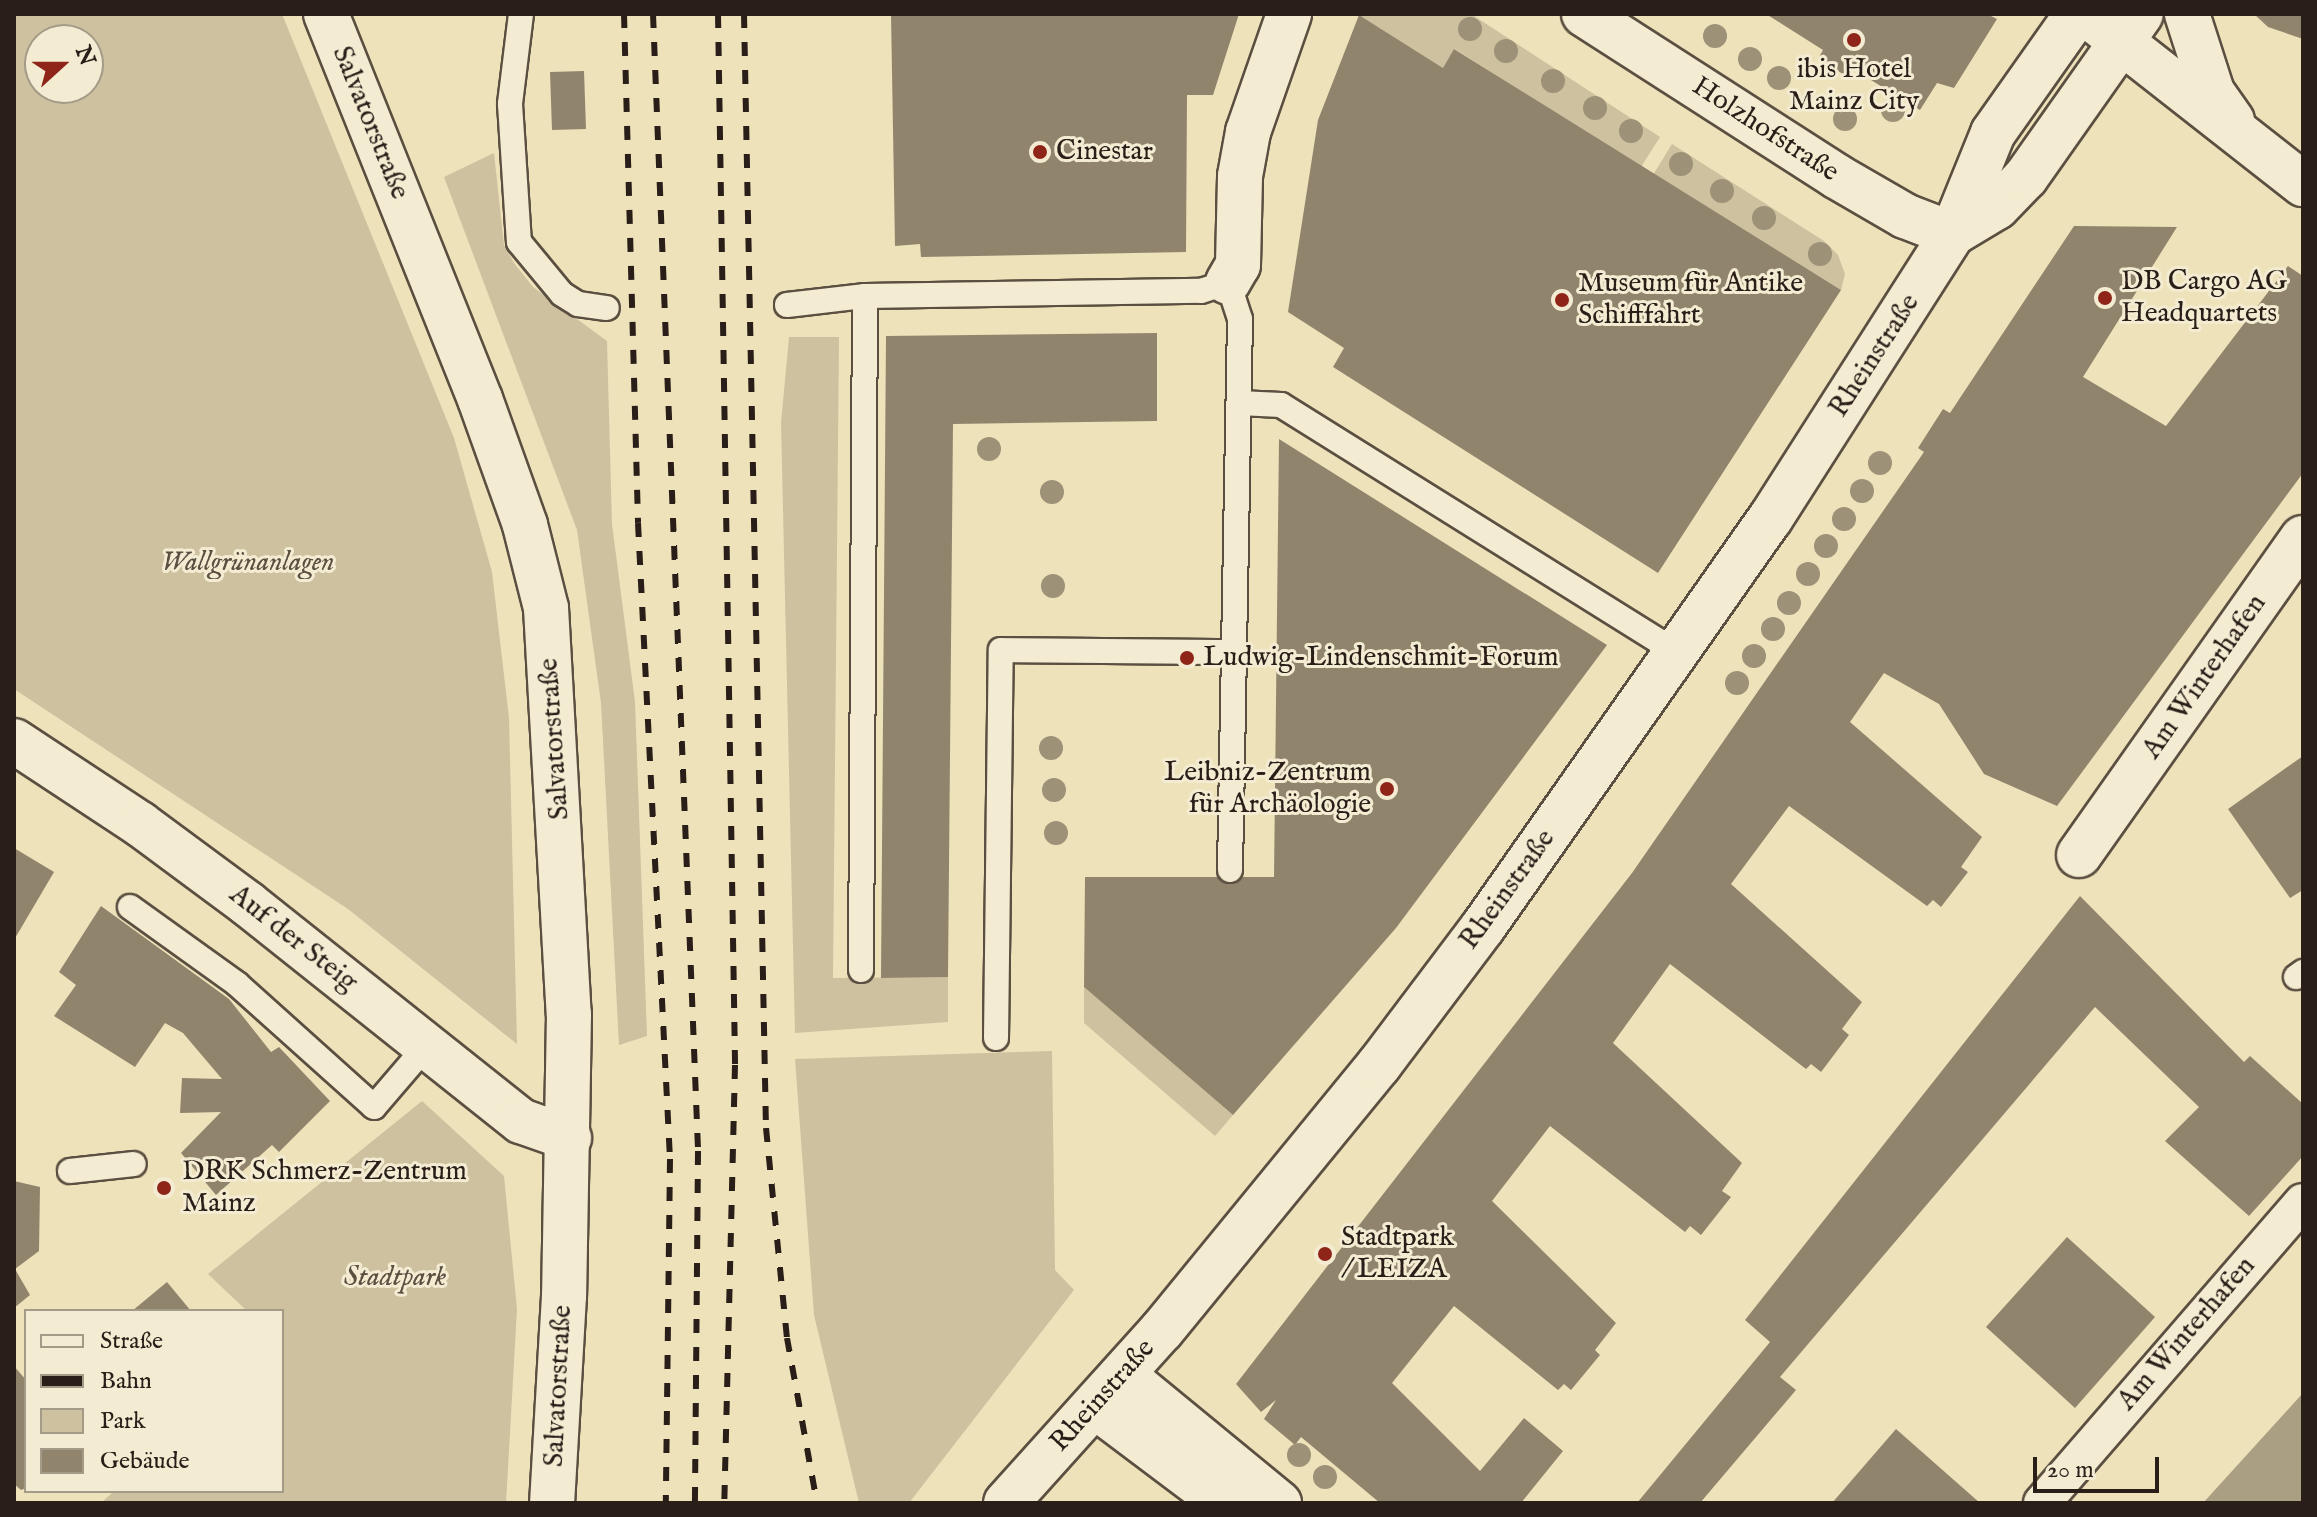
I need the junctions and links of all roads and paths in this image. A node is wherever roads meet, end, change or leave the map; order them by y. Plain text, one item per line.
1 (326, 14) edge
2 (521, 14) edge
3 (1289, 14) edge
4 (1584, 14) edge
5 (2077, 14) edge
6 (2086, 14) edge
7 (2187, 14) edge
8 (2130, 28) edge
9 (2248, 143) junction
10 (2303, 184) edge
11 (1952, 234) junction
12 (1228, 282) junction
13 (865, 296) junction
14 (787, 305) dead end
15 (607, 308) dead end
16 (1239, 403) junction
17 (2303, 538) edge
18 (1234, 652) junction
19 (1678, 653) junction
20 (14, 741) edge
21 (2079, 855) dead end
22 (1230, 870) dead end
23 (130, 907) dead end
24 (861, 970) dead end
25 (996, 1038) dead end
26 (428, 1044) junction
27 (569, 1138) junction
28 (134, 1164) dead end
29 (70, 1171) dead end
30 (2303, 1202) edge
31 (1109, 1391) junction
32 (552, 1503) edge
33 (1006, 1503) edge
34 (1224, 1503) edge
35 (1279, 1503) edge
36 (2042, 1503) edge

1 - 27 street, Salvatorstraße
2 - 15 lane
3 - 12 street
4 - 11 street, Holzhofstraße
5 - 11 street, Rheinstraße
6 - 8 street
7 - 9 street
8 - 9 street
8 - 11 street, Rheinstraße
9 - 10 street
11 - 19 street, Rheinstraße
12 - 13 lane
12 - 16 lane
13 - 14 lane
13 - 24 lane
16 - 18 lane
16 - 19 lane
17 - 21 street, Am Winterhafen
18 - 22 lane
18 - 25 lane
19 - 31 street, Rheinstraße
20 - 26 street, Auf der Steig
23 - 26 lane
26 - 27 street, Auf der Steig
27 - 32 street, Salvatorstraße
28 - 29 lane
30 - 36 street, Am Winterhafen
31 - 33 street, Rheinstraße
31 - 34 street
31 - 35 street

